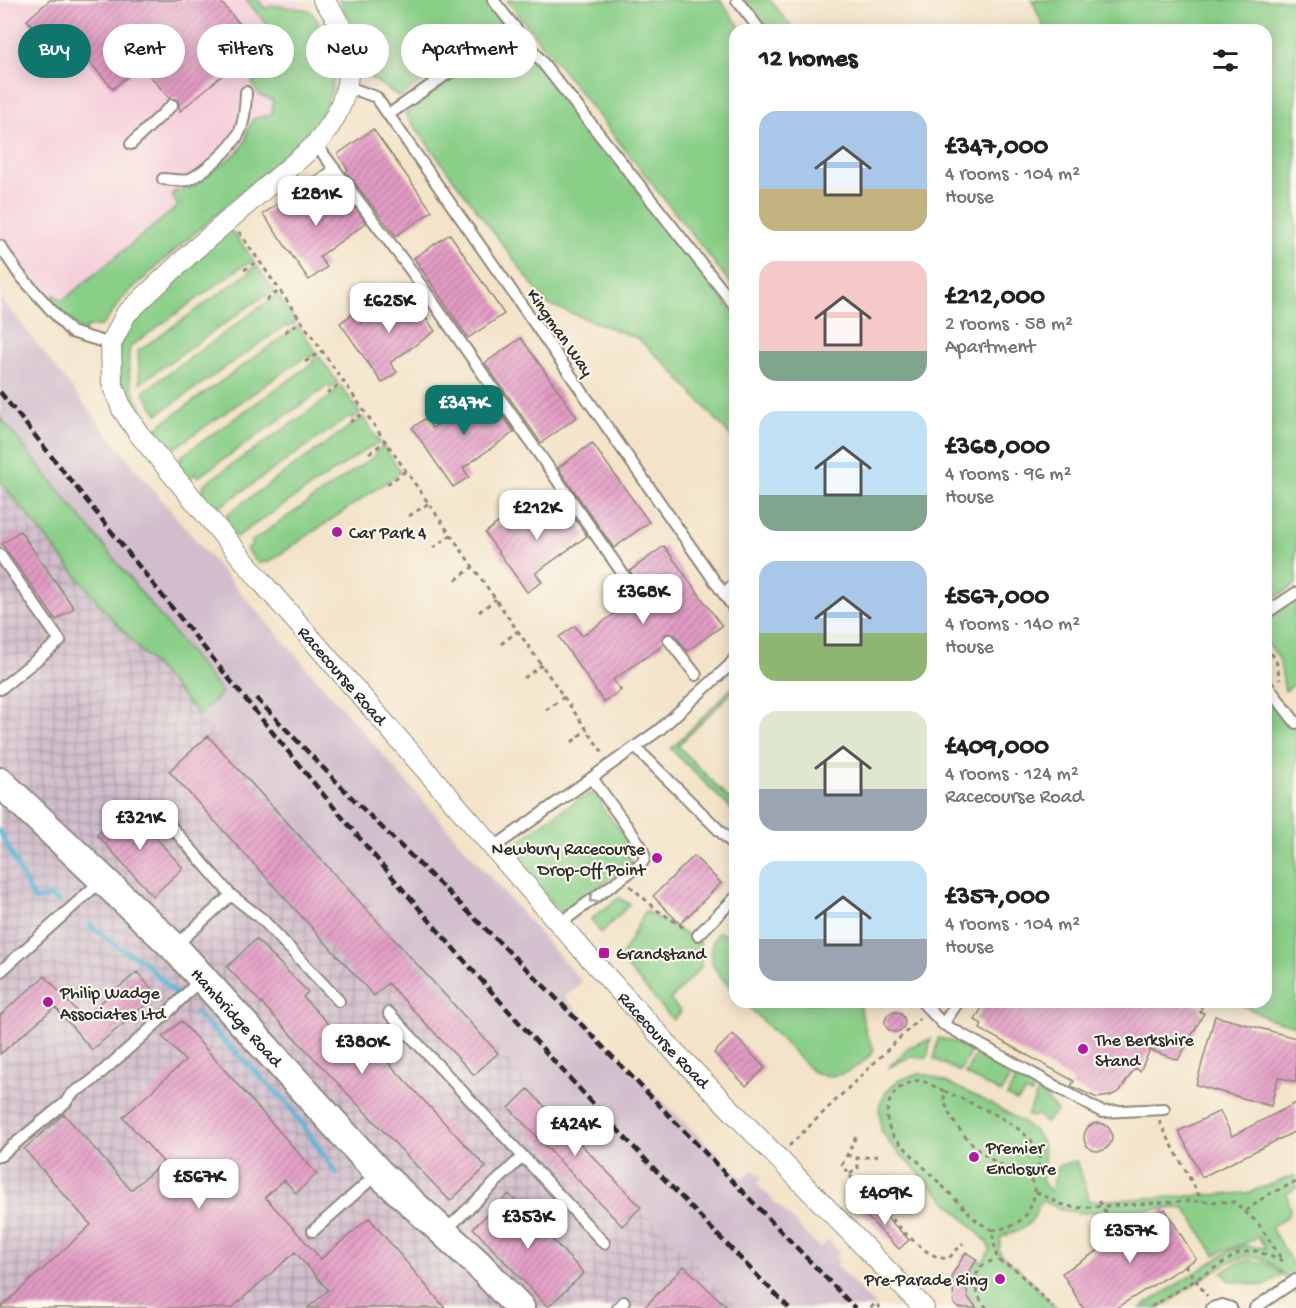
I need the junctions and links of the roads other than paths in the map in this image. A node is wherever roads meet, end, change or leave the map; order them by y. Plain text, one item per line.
1 (324, 0) edge
2 (493, 0) edge
3 (737, 0) edge
4 (513, 24) edge
5 (755, 24) edge
6 (537, 55) edge
7 (441, 78) edge
8 (348, 87) junction
9 (246, 92) dead end
10 (172, 105) dead end
11 (388, 115) junction
12 (130, 144) dead end
13 (314, 146) junction
14 (335, 169) junction
15 (277, 176) junction
16 (163, 179) dead end
17 (0, 246) edge
18 (729, 298) edge
19 (111, 344) junction
20 (0, 555) edge
21 (729, 588) edge
22 (723, 593) junction
23 (1296, 593) edge
24 (639, 597) dead end
25 (729, 602) edge
26 (1272, 609) edge
27 (669, 640) dead end
28 (729, 662) edge
29 (703, 680) junction
30 (0, 689) edge
31 (1272, 692) edge
32 (1296, 723) edge
33 (635, 747) junction
34 (592, 778) junction
35 (0, 783) edge
36 (154, 807) dead end
37 (729, 840) edge
38 (492, 848) junction
39 (104, 878) junction
40 (231, 895) junction
41 (729, 904) edge
42 (559, 924) junction
43 (698, 935) road end
44 (174, 947) junction
45 (0, 972) edge
46 (203, 976) junction
47 (339, 1001) dead end
48 (927, 1008) edge
49 (954, 1008) edge
50 (388, 1013) dead end
51 (943, 1024) junction
52 (1158, 1109) road end
53 (0, 1156) edge
54 (522, 1157) junction
55 (379, 1173) junction
56 (313, 1231) dead end
57 (444, 1232) junction
58 (604, 1243) dead end
59 (1296, 1280) edge
60 (520, 1308) edge
61 (924, 1308) edge
62 (1212, 1308) edge
63 (1231, 1308) edge
64 (1255, 1308) edge

1 - 8 street, Racecourse Road
2 - 4 lane
3 - 5 lane
6 - 18 lane
7 - 11 lane
8 - 11 lane, Kingman Way
8 - 13 street, Racecourse Road
9 - 16 lane
10 - 12 lane
11 - 22 lane, Kingman Way
13 - 14 lane
13 - 15 street, Racecourse Road
14 - 15 lane
14 - 24 lane
15 - 19 street, Racecourse Road
17 - 19 lane
19 - 38 street, Racecourse Road
20 - 30 lane
21 - 22 lane
22 - 25 lane, Kingman Way
23 - 26 lane
27 - 29 lane
28 - 29 lane
29 - 33 lane
31 - 32 lane
33 - 34 lane
33 - 37 lane
34 - 38 lane
34 -> 42 lane
35 - 39 main road, Hambridge Road
36 - 40 lane
38 - 42 street, Racecourse Road
39 - 44 main road, Hambridge Road
39 - 45 lane
40 - 44 lane
40 - 47 lane
41 - 43 lane
42 - 61 street, Racecourse Road
44 - 46 main road, Hambridge Road
46 - 53 lane
46 - 55 main road, Hambridge Road
48 - 51 lane
49 - 51 lane
50 - 54 lane
51 - 52 lane
54 - 57 lane
54 - 58 lane
55 - 56 lane
55 - 57 main road, Hambridge Road
57 - 60 main road, Hambridge Road
59 - 64 lane
62 - 63 lane

